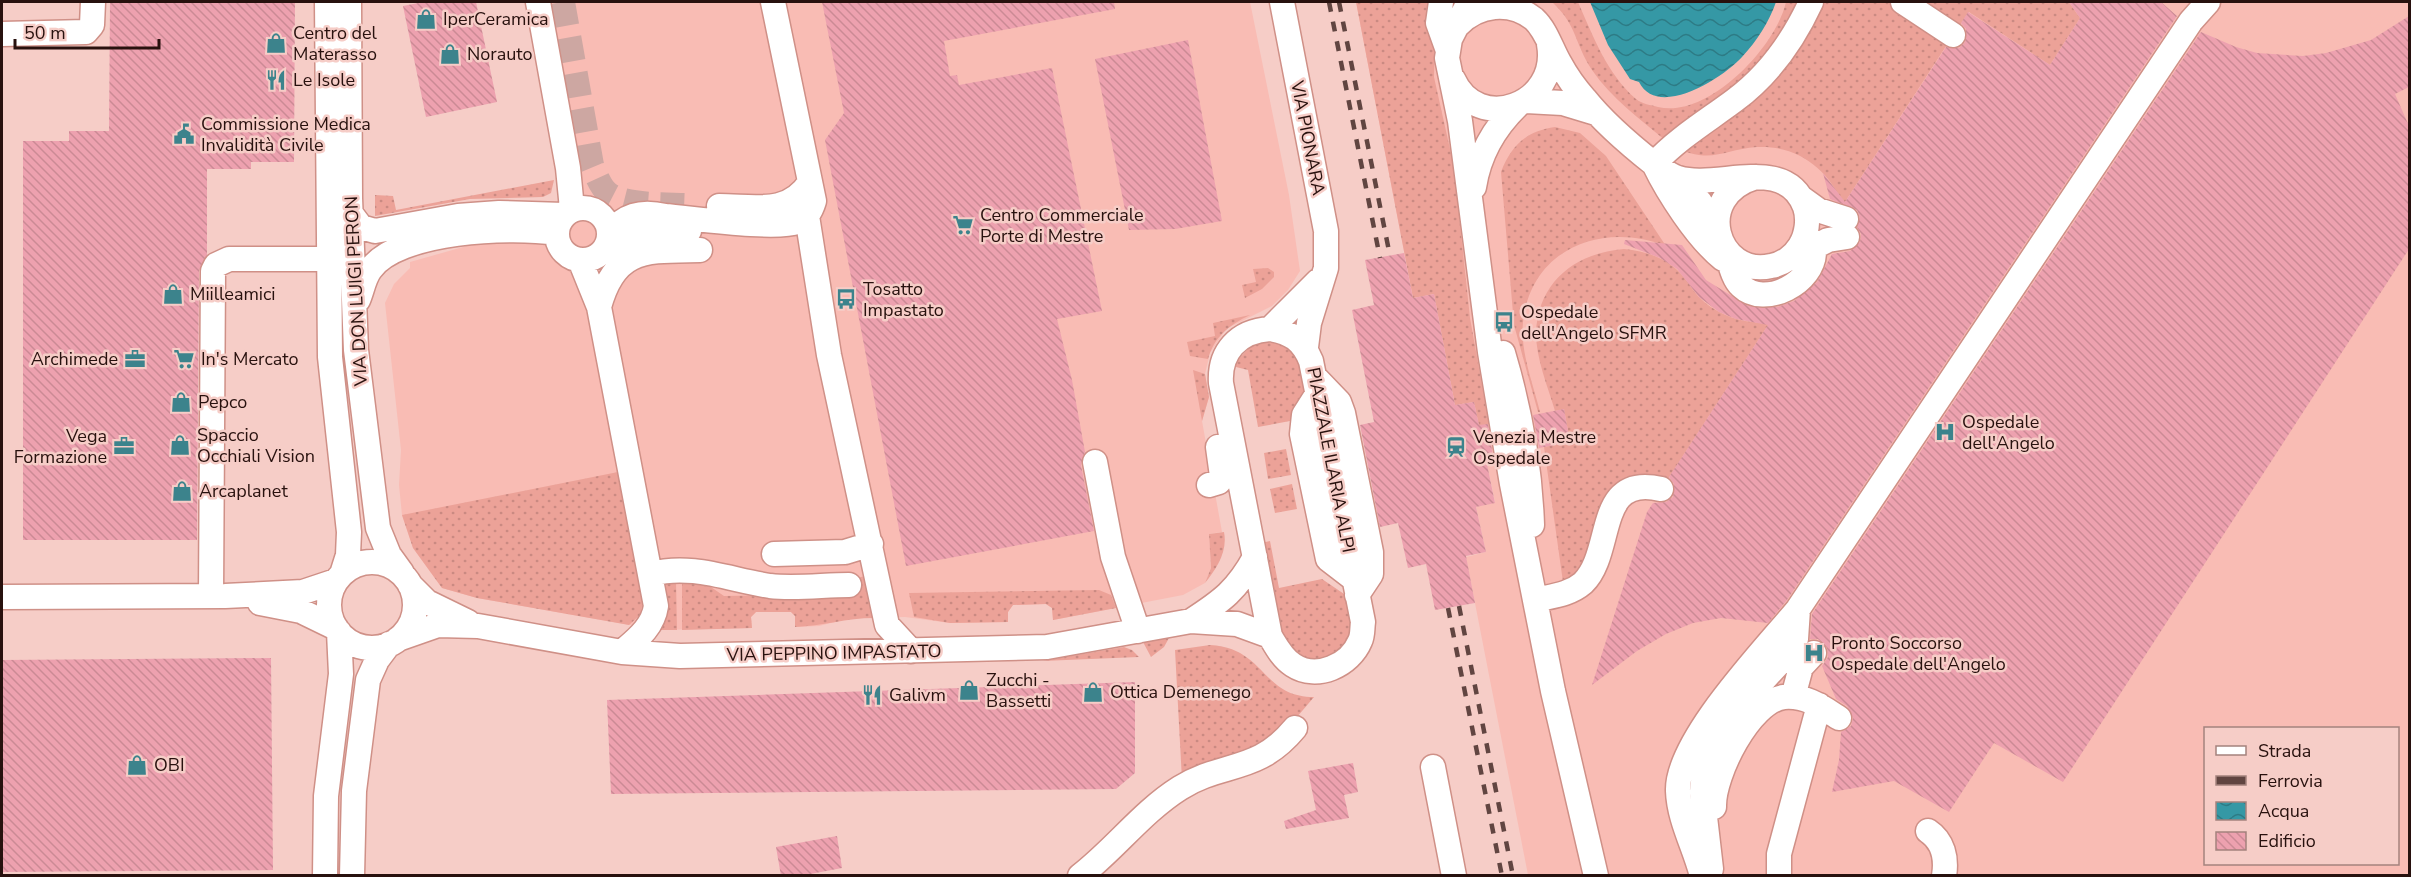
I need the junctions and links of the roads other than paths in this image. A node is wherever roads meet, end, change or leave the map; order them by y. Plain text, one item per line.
1 (93, 2) edge
2 (327, 2) edge
3 (349, 2) edge
4 (538, 2) edge
5 (773, 2) edge
6 (1281, 2) edge
7 (1441, 2) edge
8 (1469, 2) edge
9 (1811, 2) edge
10 (1903, 2) edge
11 (2198, 5) edge
12 (1521, 7) edge
13 (10, 34) edge
14 (1953, 35) dead end
15 (1548, 42) junction
16 (1451, 48) junction
17 (1522, 103) junction
18 (1596, 113) junction
19 (1620, 135) junction
20 (1654, 164) junction
21 (1756, 177) junction
22 (1677, 178) junction
23 (810, 182) junction
24 (1800, 197) junction
25 (1472, 204) junction
26 (687, 205) tunnel mouth
27 (352, 215) junction
28 (807, 216) junction
29 (564, 219) junction
30 (729, 231) dead end
31 (607, 241) junction
32 (1810, 241) junction
33 (700, 250) dead end
34 (1730, 253) junction
35 (329, 259) junction
36 (580, 260) junction
37 (1324, 275) junction
38 (598, 307) junction
39 (354, 310) junction
40 (1270, 328) junction
41 (1305, 347) junction
42 (1316, 384) junction
43 (1224, 399) junction
44 (1095, 462) dead end
45 (1661, 489) dead end
46 (1242, 492) junction
47 (871, 544) junction
48 (774, 554) dead end
49 (1255, 557) junction
50 (651, 574) junction
51 (339, 577) junction
52 (406, 579) junction
53 (849, 585) dead end
54 (1356, 587) junction
55 (218, 596) junction
56 (2, 597) edge
57 (1534, 597) junction
58 (1798, 609) junction
59 (1191, 621) junction
60 (478, 626) junction
61 (337, 630) junction
62 (1138, 631) junction
63 (1270, 636) junction
64 (393, 642) junction
65 (911, 651) junction
66 (622, 652) junction
67 (1814, 653) dead end
68 (1749, 659) junction
69 (1758, 687) junction
70 (1793, 697) junction
71 (1819, 705) junction
72 (1839, 718) dead end
73 (1295, 728) dead end
74 (1433, 767) dead end
75 (1928, 831) dead end
76 (325, 876) edge
77 (352, 876) edge
78 (1080, 876) edge
79 (1454, 876) edge
80 (1596, 876) edge
81 (1702, 876) edge
82 (1712, 876) edge
83 (1721, 876) edge
84 (1779, 876) edge
85 (1944, 876) edge

1 - 13 street
2 - 35 street, VIA DON LUIGI PERON
3 - 27 street, VIA DON LUIGI PERON
4 - 29 street
5 - 23 street
6 - 37 street, VIA PIONARA
7 - 16 street
8 - 16 street
9 - 20 street
10 - 14 street
11 - 58 street
12 - 15 street
12 - 16 street
15 - 17 street
15 - 18 street
16 - 17 street
16 - 25 street
17 - 18 street
17 - 25 street
18 - 19 street
19 - 20 street
19 - 34 street
20 - 22 street
20 - 34 street
21 - 22 street
21 - 24 street
21 - 34 street
22 - 34 street
23 - 26 street
23 - 28 street
24 - 32 street
24 - 32 street
25 - 57 street
27 - 29 street
27 - 39 street, VIA DON LUIGI PERON
28 - 31 street
28 - 47 street
29 - 31 street
29 - 36 street
29 - 39 street
30 - 31 street
31 - 36 street
32 - 34 street
32 - 34 street
33 - 38 street
35 - 51 street, VIA DON LUIGI PERON
35 - 55 street
36 - 38 street
37 - 40 street
37 - 41 street, VIA PIONARA
38 - 50 street
39 - 52 street, VIA DON LUIGI PERON
40 - 41 street, PIAZZALE ILARIA ALPI
40 - 43 street
41 - 42 street, PIAZZALE ILARIA ALPI
42 - 54 street
42 - 54 street
43 - 46 street
43 - 46 street
44 - 62 street
45 - 57 street
46 - 49 street
47 - 48 street
47 - 65 street
49 - 59 street, VIA PEPPINO IMPASTATO
49 - 63 street
50 - 53 street
50 - 66 street
51 - 52 street
51 - 55 street
51 - 61 street
52 - 60 street, VIA PEPPINO IMPASTATO
52 - 64 street
54 - 63 street
55 - 56 street
55 - 61 street
57 - 80 street
58 - 68 street
58 - 69 street
59 - 62 street, VIA PEPPINO IMPASTATO
59 - 63 street, VIA PEPPINO IMPASTATO
60 - 64 street, VIA PEPPINO IMPASTATO
60 - 66 street, VIA PEPPINO IMPASTATO
61 - 64 street
61 - 76 street
62 - 65 street, VIA PEPPINO IMPASTATO
64 - 77 street
65 - 66 street, VIA PEPPINO IMPASTATO
67 - 70 street
68 - 69 street
68 - 81 street
69 - 82 street
70 - 71 street
70 - 83 street
71 - 72 street
71 - 84 street
73 - 78 street
74 - 79 street
75 - 85 street

